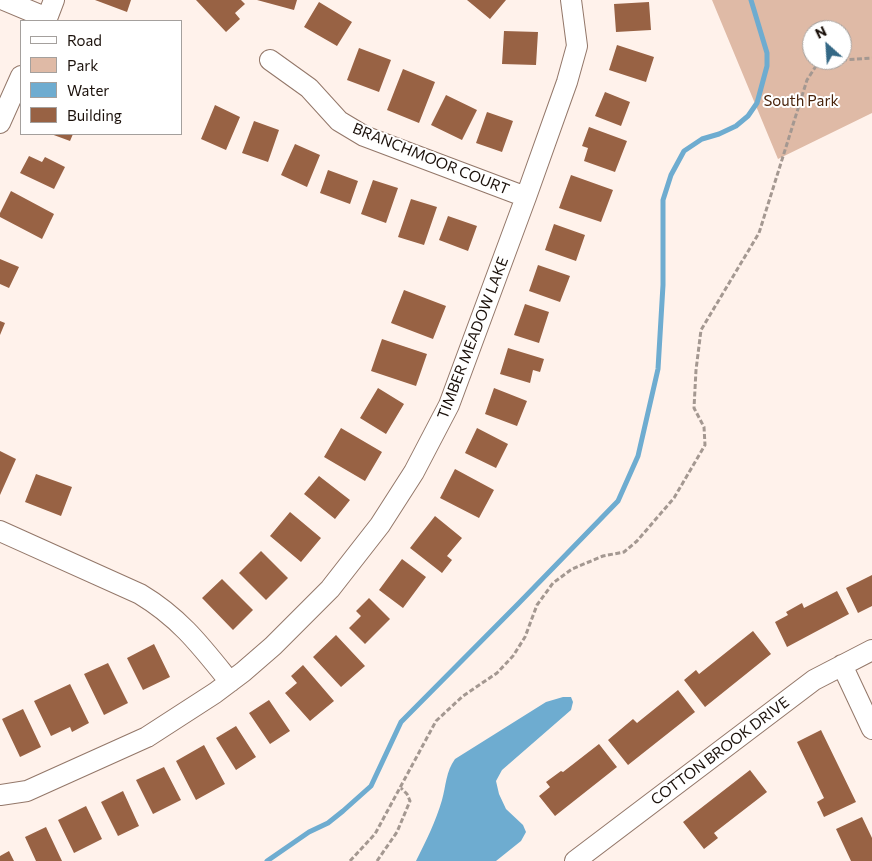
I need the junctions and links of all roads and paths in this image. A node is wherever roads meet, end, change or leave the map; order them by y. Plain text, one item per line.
1 (4, 0) edge
2 (571, 0) edge
3 (49, 13) edge
4 (872, 58) edge
5 (852, 59) edge
6 (270, 60) dead end
7 (813, 70) edge
8 (20, 78) edge
9 (0, 123) edge
10 (526, 198) junction
11 (0, 531) edge
12 (872, 650) edge
13 (842, 664) junction
14 (230, 682) junction
15 (872, 729) edge
16 (401, 788) junction
17 (0, 795) edge
18 (350, 861) edge
19 (377, 861) edge
20 (575, 861) edge

1 - 3 street
2 - 10 street, TIMBER MEADOW LAKE
4 - 5 path
6 - 10 street, BRANCHMOOR COURT
7 - 16 path
8 - 9 street
10 - 14 street, TIMBER MEADOW LAKE
11 - 14 street
12 - 13 street, COTTON BROOK DRIVE
13 - 15 street
13 - 20 street, COTTON BROOK DRIVE
14 - 17 street, TIMBER MEADOW LAKE
16 - 18 path
16 - 19 path

